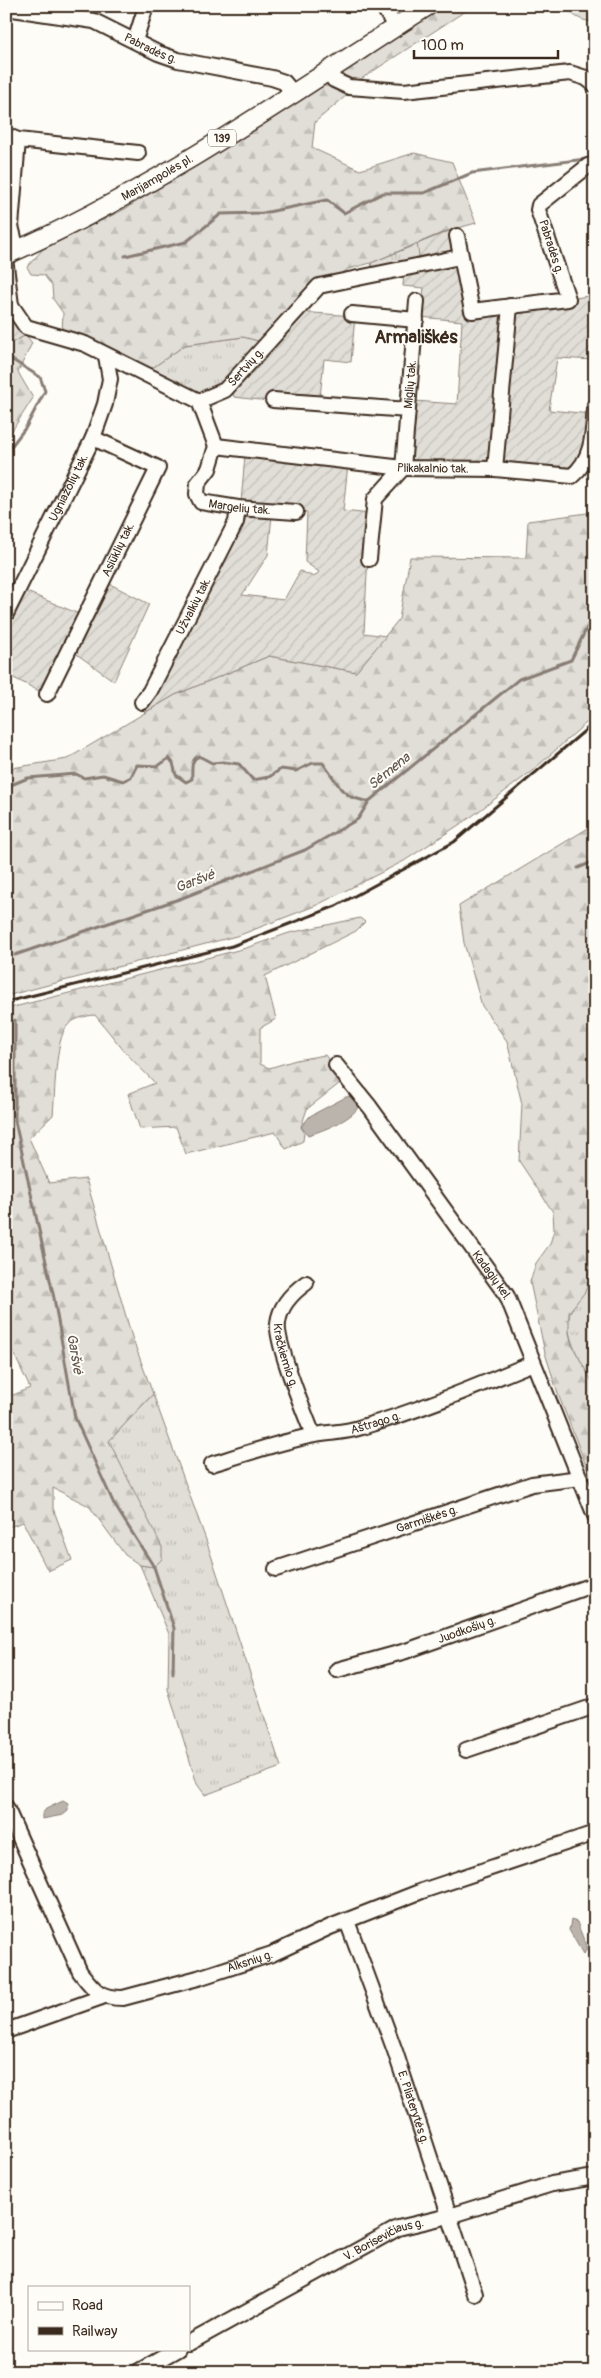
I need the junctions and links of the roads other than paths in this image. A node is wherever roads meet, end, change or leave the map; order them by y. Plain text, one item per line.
1 (146, 6) edge
2 (383, 6) edge
3 (428, 6) edge
4 (6, 8) edge
5 (395, 27) junction
6 (135, 41) junction
7 (328, 71) junction
8 (595, 85) edge
9 (293, 93) junction
10 (12, 137) edge
11 (138, 153) dead end
12 (595, 164) edge
13 (457, 236) dead end
14 (12, 253) edge
15 (460, 256) junction
16 (6, 266) edge
17 (417, 301) dead end
18 (510, 306) junction
19 (352, 314) dead end
20 (416, 320) junction
21 (106, 356) junction
22 (273, 400) dead end
23 (199, 401) junction
24 (595, 406) edge
25 (408, 410) junction
26 (93, 438) junction
27 (216, 446) junction
28 (403, 468) junction
29 (496, 469) junction
30 (238, 508) junction
31 (296, 512) dead end
32 (369, 559) dead end
33 (6, 614) edge
34 (47, 694) dead end
35 (142, 702) dead end
36 (336, 1065) dead end
37 (306, 1283) dead end
38 (533, 1363) junction
39 (313, 1435) junction
40 (212, 1464) dead end
41 (580, 1478) junction
42 (595, 1516) edge
43 (276, 1569) dead end
44 (595, 1584) edge
45 (337, 1670) dead end
46 (595, 1706) edge
47 (466, 1750) dead end
48 (6, 1807) edge
49 (595, 1833) edge
50 (347, 1921) junction
51 (102, 1996) junction
52 (6, 2031) edge
53 (595, 2177) edge
54 (449, 2216) junction
55 (475, 2294) dead end
56 (190, 2342) edge
57 (176, 2350) edge
58 (137, 2372) edge

1 - 6 street
2 - 5 street
3 - 5 main road, Marijampolės pl. / 139
4 - 6 street, Pabradės g.
5 - 7 main road, Marijampolės pl. / 139
6 - 9 street, Pabradės g.
7 - 8 street
7 - 9 main road, Marijampolės pl. / 139
9 - 14 main road, Marijampolės pl. / 139
10 - 11 street
10 - 14 street
12 - 18 street, Pabradės g.
13 - 15 street
15 - 18 street
15 - 23 street, Šertvių g.
16 - 21 street
17 - 20 street, Miglių tak.
18 - 29 street
19 - 20 street
20 - 25 street, Miglių tak.
21 - 23 street
21 - 26 street, Ugniažolių tak.
22 - 25 street
23 - 27 street
24 - 29 street, Plikakalnio tak.
25 - 28 street, Miglių tak.
26 - 33 street, Ugniažolių tak.
26 - 34 street, Asiūklių tak.
27 - 28 street, Plikakalnio tak.
27 - 30 street, Margelių tak.
28 - 29 street, Plikakalnio tak.
28 - 32 street
30 - 31 street, Margelių tak.
30 - 35 street, Užvalkių tak.
36 - 38 street, Kadagių kel.
37 - 39 street, Kračkiemio g.
38 - 39 street, Aštrago g.
38 - 41 street, Kadagių kel.
39 - 40 street, Aštrago g.
41 - 42 street, Kadagių kel.
41 - 43 street, Garmiškės g.
44 - 45 street, Juodkošių g.
46 - 47 street
48 - 51 street
49 - 50 street, Alksnių g.
50 - 51 street, Alksnių g.
50 - 54 street, E. Pliaterytės g.
51 - 52 street
53 - 54 street, V. Borisevičiaus g.
54 - 55 street, E. Pliaterytės g.
54 - 56 street, V. Borisevičiaus g.
57 - 58 street

